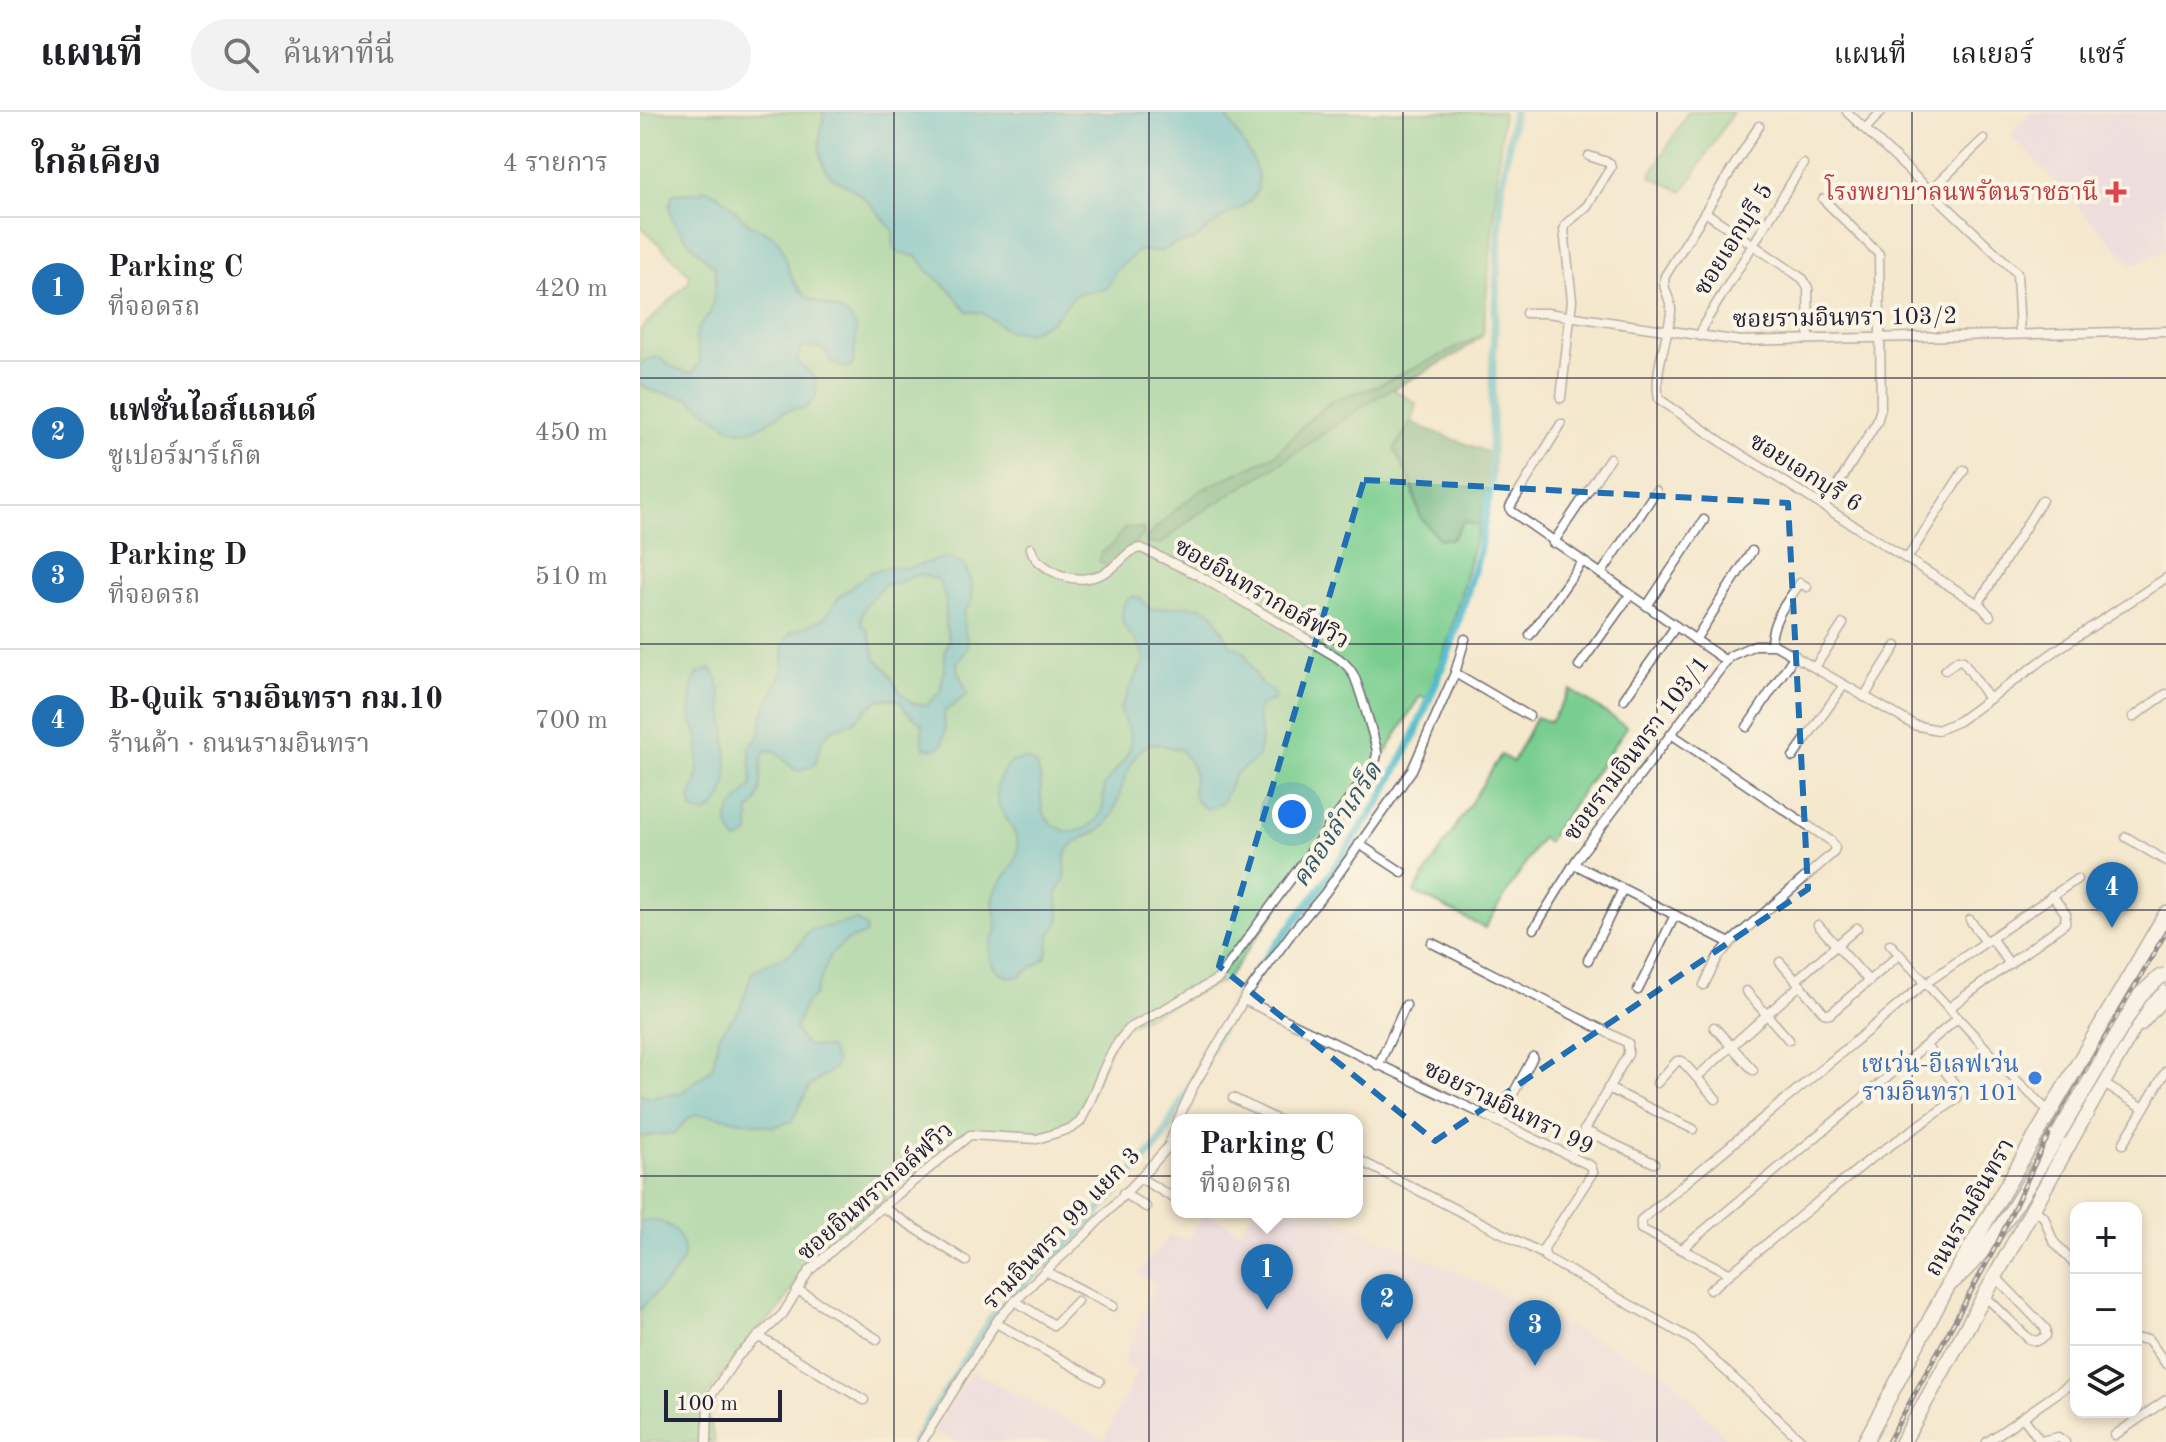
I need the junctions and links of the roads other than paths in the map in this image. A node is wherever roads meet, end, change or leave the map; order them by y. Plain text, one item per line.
1 (1847, 112) edge
2 (1881, 112) edge
3 (1759, 126) dead end
4 (1865, 129) junction
5 (1984, 139) dead end
6 (1589, 156) dead end
7 (1803, 164) dead end
8 (1930, 191) junction
9 (1823, 199) dead end
10 (1705, 212) junction
11 (1753, 244) junction
12 (1526, 313) dead end
13 (1572, 317) junction
14 (1667, 331) junction
15 (2166, 331) edge
16 (2020, 334) junction
17 (1700, 336) junction
18 (1880, 337) junction
19 (1809, 339) junction
20 (1561, 398) dead end
21 (1561, 424) dead end
22 (1610, 458) dead end
23 (1964, 470) dead end
24 (1656, 491) dead end
25 (2042, 500) dead end
26 (1824, 507) junction
27 (1704, 520) dead end
28 (1553, 543) junction
29 (1031, 548) dead end
30 (1752, 551) dead end
31 (1907, 559) junction
32 (1582, 562) junction
33 (1601, 574) junction
34 (2166, 578) edge
35 (1807, 587) dead end
36 (1630, 595) junction
37 (1978, 604) junction
38 (1647, 606) junction
39 (1990, 616) dead end
40 (1843, 624) dead end
41 (1676, 626) junction
42 (1530, 635) dead end
43 (1465, 639) dead end
44 (1695, 640) junction
45 (1771, 643) junction
46 (1896, 646) dead end
47 (1795, 655) junction
48 (1726, 661) junction
49 (1579, 666) dead end
50 (1815, 667) junction
51 (1945, 670) dead end
52 (1455, 673) junction
53 (1844, 685) junction
54 (2166, 694) edge
55 (1864, 697) junction
56 (1624, 699) dead end
57 (1989, 699) junction
58 (1529, 716) dead end
59 (2133, 717) dead end
60 (1747, 727) dead end
61 (1671, 734) junction
62 (1793, 757) dead end
63 (2126, 837) dead end
64 (1359, 844) junction
65 (2166, 861) edge
66 (1574, 864) junction
67 (1402, 872) dead end
68 (2077, 879) dead end
69 (1623, 889) junction
70 (2052, 895) junction
71 (2166, 914) edge
72 (1675, 915) junction
73 (1970, 920) dead end
74 (1818, 925) dead end
75 (1857, 928) dead end
76 (1534, 929) dead end
77 (2160, 938) edge
78 (1988, 940) junction
79 (1432, 943) dead end
80 (1730, 943) junction
81 (1890, 944) dead end
82 (1837, 946) junction
83 (1899, 955) junction
84 (1588, 960) dead end
85 (1780, 962) dead end
86 (2010, 964) junction
87 (2166, 973) edge
88 (1869, 981) junction
89 (1928, 981) junction
90 (1798, 983) junction
91 (1704, 985) dead end
92 (1638, 990) dead end
93 (1746, 991) dead end
94 (2166, 994) edge
95 (1244, 1000) junction
96 (1406, 1005) dead end
97 (1953, 1005) dead end
98 (1766, 1015) junction
99 (1957, 1019) junction
100 (1714, 1027) dead end
101 (2129, 1037) junction
102 (1789, 1040) dead end
103 (1732, 1046) junction
104 (1927, 1047) junction
105 (1533, 1057) dead end
106 (1378, 1066) junction
107 (1753, 1070) dead end
108 (2166, 1071) edge
109 (1697, 1077) junction
110 (1657, 1083) dead end
111 (2102, 1083) junction
112 (1608, 1088) junction
113 (1233, 1098) dead end
114 (1716, 1099) dead end
115 (2144, 1108) junction
116 (2049, 1112) junction
117 (1181, 1114) edge
118 (1266, 1114) edge
119 (1498, 1122) junction
120 (1693, 1129) dead end
121 (1584, 1130) junction
122 (1171, 1140) edge
123 (2123, 1144) dead end
124 (1570, 1156) junction
125 (1363, 1162) edge
126 (1654, 1163) dead end
127 (1140, 1178) junction
128 (1123, 1193) junction
129 (1171, 1196) edge
130 (882, 1207) junction
131 (1146, 1207) dead end
132 (2032, 1208) junction
133 (1683, 1248) junction
134 (1543, 1254) junction
135 (2070, 1259) edge
136 (966, 1261) dead end
137 (1045, 1271) junction
138 (1729, 1273) junction
139 (1995, 1275) junction
140 (1949, 1284) junction
141 (798, 1290) junction
142 (1710, 1290) dead end
143 (1983, 1295) junction
144 (1015, 1301) junction
145 (1077, 1301) dead end
146 (1113, 1306) dead end
147 (996, 1323) junction
148 (758, 1336) junction
149 (877, 1339) dead end
150 (2142, 1339) edge
151 (2166, 1364) edge
152 (1100, 1381) dead end
153 (2070, 1384) edge
154 (864, 1400) dead end
155 (2166, 1400) edge
156 (2023, 1417) junction
157 (2115, 1435) dead end
158 (707, 1442) edge
159 (922, 1442) edge
160 (1803, 1442) edge
161 (1865, 1442) edge
162 (1903, 1442) edge
163 (1987, 1442) edge
164 (2065, 1442) edge

1 - 4 street
2 - 4 street
3 - 10 street
4 - 8 street
5 - 8 street
6 - 13 street
7 - 11 street, ซอยเอกบุรี 5
8 - 16 street
9 - 18 street
10 - 11 street
10 - 14 street
11 - 17 street, ซอยเอกบุรี 5
11 - 19 street
12 - 13 street, ซอยรามอินทรา 103/2
13 - 14 street, ซอยรามอินทรา 103/2
13 - 20 street
14 - 17 street, ซอยรามอินทรา 103/2
14 - 26 street, ซอยเอกบุรี 6
15 - 16 street, ซอยรามอินทรา 103/2
16 - 18 street, ซอยรามอินทรา 103/2
17 - 19 street, ซอยรามอินทรา 103/2
18 - 19 street, ซอยรามอินทรา 103/2
18 - 26 street
21 - 28 street
22 - 28 street
23 - 31 street
24 - 33 street
25 - 37 street
26 - 31 street, ซอยเอกบุรี 6
27 - 38 street
28 - 32 street
29 - 130 street, ซอยอินทรากอล์ฟวิว
30 - 44 street
31 - 37 street, ซอยเอกบุรี 6
32 - 33 street
32 - 42 street
33 - 36 street
34 - 57 street
35 - 45 street
36 - 38 street
36 - 49 street
37 - 39 street, ซอยเอกบุรี 6
38 - 41 street
40 - 50 street
41 - 44 street
41 - 56 street
43 - 52 street, รามอินทรา 99 แยก 3
44 - 48 street
45 - 47 street
45 - 48 street, ซอยรามอินทรา 103/1
46 - 55 street
47 - 50 street
47 - 60 street
48 - 61 street, ซอยรามอินทรา 103/1
50 - 53 street
51 - 57 street
52 - 58 street
52 - 64 street, รามอินทรา 99 แยก 3
53 - 55 street
53 - 62 street
54 - 59 street
55 - 57 street
61 - 66 street, ซอยรามอินทรา 103/1
61 - 80 street
63 - 65 street
64 - 67 street
64 - 95 street, รามอินทรา 99 แยก 3
66 - 69 street
66 - 76 street, ซอยรามอินทรา 103/1
68 - 70 street
69 - 72 street
69 - 84 street
70 - 78 street
70 - 86 street
71 - 77 main road, ถนนรามอินทรา
72 - 80 street
72 - 92 street
73 - 78 street
74 - 82 street
75 - 82 street
77 - 116 main road, ถนนรามอินทรา
78 - 86 street
78 - 89 street
79 - 112 street
80 - 91 street
81 - 83 street
82 - 88 street
82 - 90 street
83 - 88 street
83 - 89 street
85 - 90 street
86 - 97 street
87 - 101 main road
87 - 140 main road, bridge
88 - 90 street
89 - 99 street
89 - 133 street
90 - 98 street
93 - 98 street
94 - 101 main road
95 - 106 street, ซอยรามอินทรา 99
95 - 117 street, รามอินทรา 99 แยก 3
96 - 106 street
98 - 102 street
98 - 103 street
99 - 104 street
99 - 116 street
100 - 103 street
101 - 111 main road
103 - 107 street
103 - 109 street
104 - 133 street
104 - 138 street
105 - 119 street
106 - 119 street, ซอยรามอินทรา 99
108 - 115 street
109 - 110 street
109 - 114 street
111 - 115 street
111 - 132 main road
112 - 120 street
112 - 121 street
113 - 118 street
115 - 123 street
116 - 140 main road, ถนนรามอินทรา
119 - 124 street, ซอยรามอินทรา 99
121 - 124 street
121 - 126 street
122 - 127 street, รามอินทรา 99 แยก 3
124 - 134 street, ซอยรามอินทรา 99
125 - 134 street
127 - 128 street, รามอินทรา 99 แยก 3
127 - 129 street
128 - 131 street
128 - 137 street, รามอินทรา 99 แยก 3
130 - 136 street
130 - 141 street, ซอยอินทรากอล์ฟวิว
132 - 135 street
132 - 139 main road
133 - 138 street
134 - 160 street
137 - 144 street, รามอินทรา 99 แยก 3
137 - 146 street
138 - 142 street
139 - 143 main road
139 - 143 street
140 - 161 main road, ถนนรามอินทรา
141 - 148 street, ซอยอินทรากอล์ฟวิว
141 - 149 street
143 - 162 main road
144 - 145 street
144 - 147 street, รามอินทรา 99 แยก 3
147 - 152 street
147 - 159 street, รามอินทรา 99 แยก 3
148 - 154 street
148 - 158 street, ซอยอินทรากอล์ฟวิว
150 - 151 street
153 - 156 street
155 - 157 street
156 - 163 street
156 - 164 street

